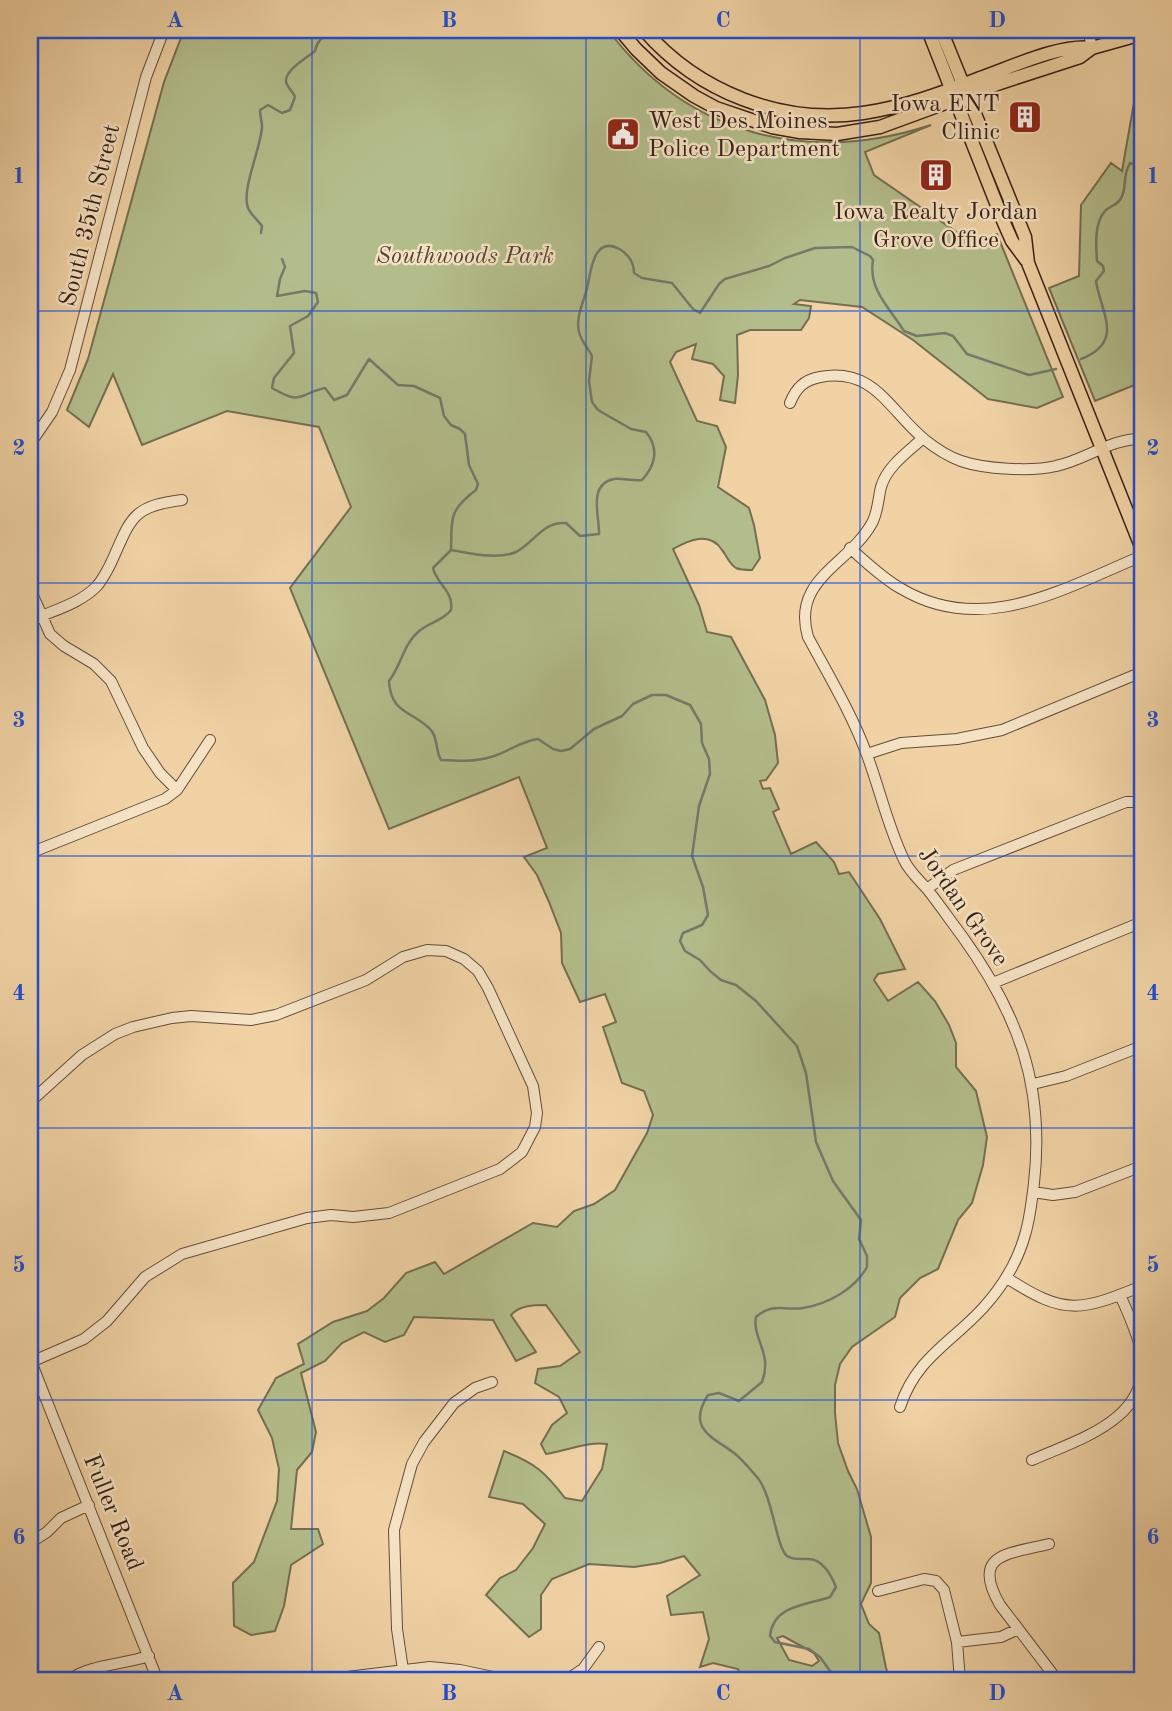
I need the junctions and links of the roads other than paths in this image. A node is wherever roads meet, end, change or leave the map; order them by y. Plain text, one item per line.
1 (163, 30) edge
2 (620, 30) edge
3 (644, 30) edge
4 (928, 30) edge
5 (941, 30) edge
6 (1088, 30) edge
7 (1142, 34) edge
8 (1092, 48) junction
9 (959, 93) junction
10 (790, 403) dead end
11 (923, 438) junction
12 (1142, 439) edge
13 (30, 444) edge
14 (1102, 448) junction
15 (182, 500) dead end
16 (850, 548) junction
17 (1142, 549) edge
18 (1142, 555) edge
19 (30, 589) edge
20 (41, 616) junction
21 (30, 621) edge
22 (1142, 673) edge
23 (210, 740) dead end
24 (867, 754) junction
25 (177, 790) junction
26 (1142, 802) edge
27 (30, 853) edge
28 (927, 890) junction
29 (1142, 922) edge
30 (993, 983) junction
31 (1142, 1045) edge
32 (1033, 1084) junction
33 (30, 1102) edge
34 (1142, 1166) edge
35 (1033, 1192) junction
36 (1007, 1278) junction
37 (1142, 1286) edge
38 (1121, 1295) junction
39 (30, 1360) edge
40 (492, 1382) dead end
41 (34, 1383) edge
42 (900, 1407) dead end
43 (1032, 1460) dead end
44 (89, 1505) junction
45 (30, 1543) edge
46 (1049, 1544) dead end
47 (878, 1591) dead end
48 (1018, 1629) junction
49 (957, 1642) junction
50 (598, 1647) dead end
51 (149, 1656) junction
52 (403, 1670) junction
53 (1054, 1680) edge
54 (67, 1681) edge
55 (158, 1681) edge
56 (314, 1681) edge
57 (512, 1681) edge
58 (565, 1681) edge
59 (960, 1681) edge

1 - 13 street, South 35th Street
2 - 9 main road
3 - 9 main road
4 - 9 main road
5 - 9 main road
6 - 8 street
7 - 8 main road
8 - 9 main road
9 - 14 main road
10 - 11 street
11 - 14 street
11 - 16 street, Jordan Grove
12 - 14 street
14 - 17 main road
15 - 20 street
16 - 18 street
16 - 24 street, Jordan Grove
19 - 20 street
20 - 21 street
20 - 25 street
22 - 24 street
23 - 25 street
24 - 28 street, Jordan Grove
25 - 27 street
26 - 28 street
28 - 30 street, Jordan Grove
29 - 30 street
30 - 32 street, Jordan Grove
31 - 32 street
32 - 35 street, Jordan Grove
33 - 39 street
34 - 35 street
35 - 36 street, Jordan Grove
36 - 38 street
36 - 42 street, Jordan Grove
37 - 38 street
38 - 43 street
39 - 41 street, Fuller Road
40 - 52 street
41 - 44 street, Fuller Road
44 - 45 street
44 - 51 street, Fuller Road
46 - 48 street
47 - 49 street
48 - 49 street
48 - 53 street
49 - 59 street
50 - 58 street
51 - 54 street
51 - 55 street, Fuller Road
52 - 56 street
52 - 57 street

